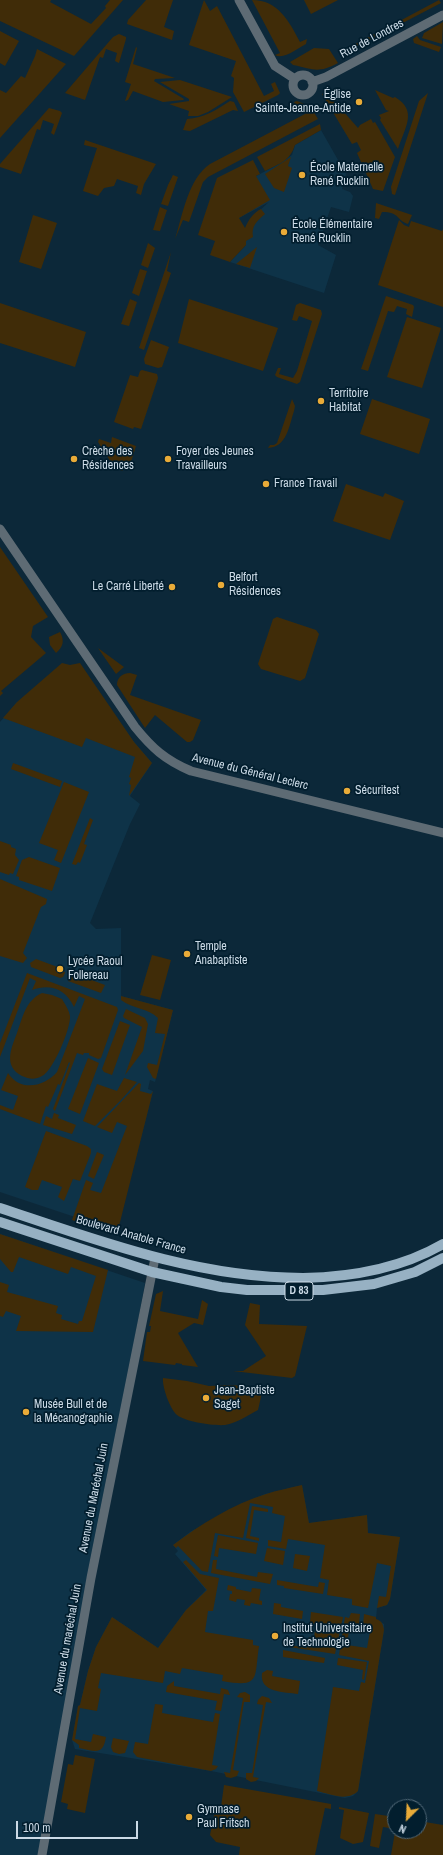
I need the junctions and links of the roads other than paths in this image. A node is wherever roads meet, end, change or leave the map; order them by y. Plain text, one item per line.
1 (239, 0) edge
2 (443, 15) edge
3 (295, 79) junction
4 (312, 82) junction
5 (0, 529) edge
6 (443, 833) edge
7 (0, 1208) edge
8 (0, 1222) edge
9 (443, 1244) edge
10 (155, 1258) junction
11 (443, 1258) edge
12 (152, 1272) junction
13 (91, 1578) joint
14 (68, 1705) joint
15 (42, 1855) edge

1 - 3 street
2 - 4 street, Rue de Londres
3 - 4 street
3 - 4 street
5 - 6 street, Avenue du Général Leclerc
7 - 10 main road, Boulevard Anatole France / D 83
8 - 12 main road, D 83
9 - 10 main road, Boulevard Anatole France / D 83
10 - 12 street, Avenue du Maréchal Juin
11 - 12 main road, D 83
12 - 13 street, Avenue du Maréchal Juin
13 - 14 street, Avenue du maréchal Juin
14 - 15 street, Avenue du Maréchal Juin

